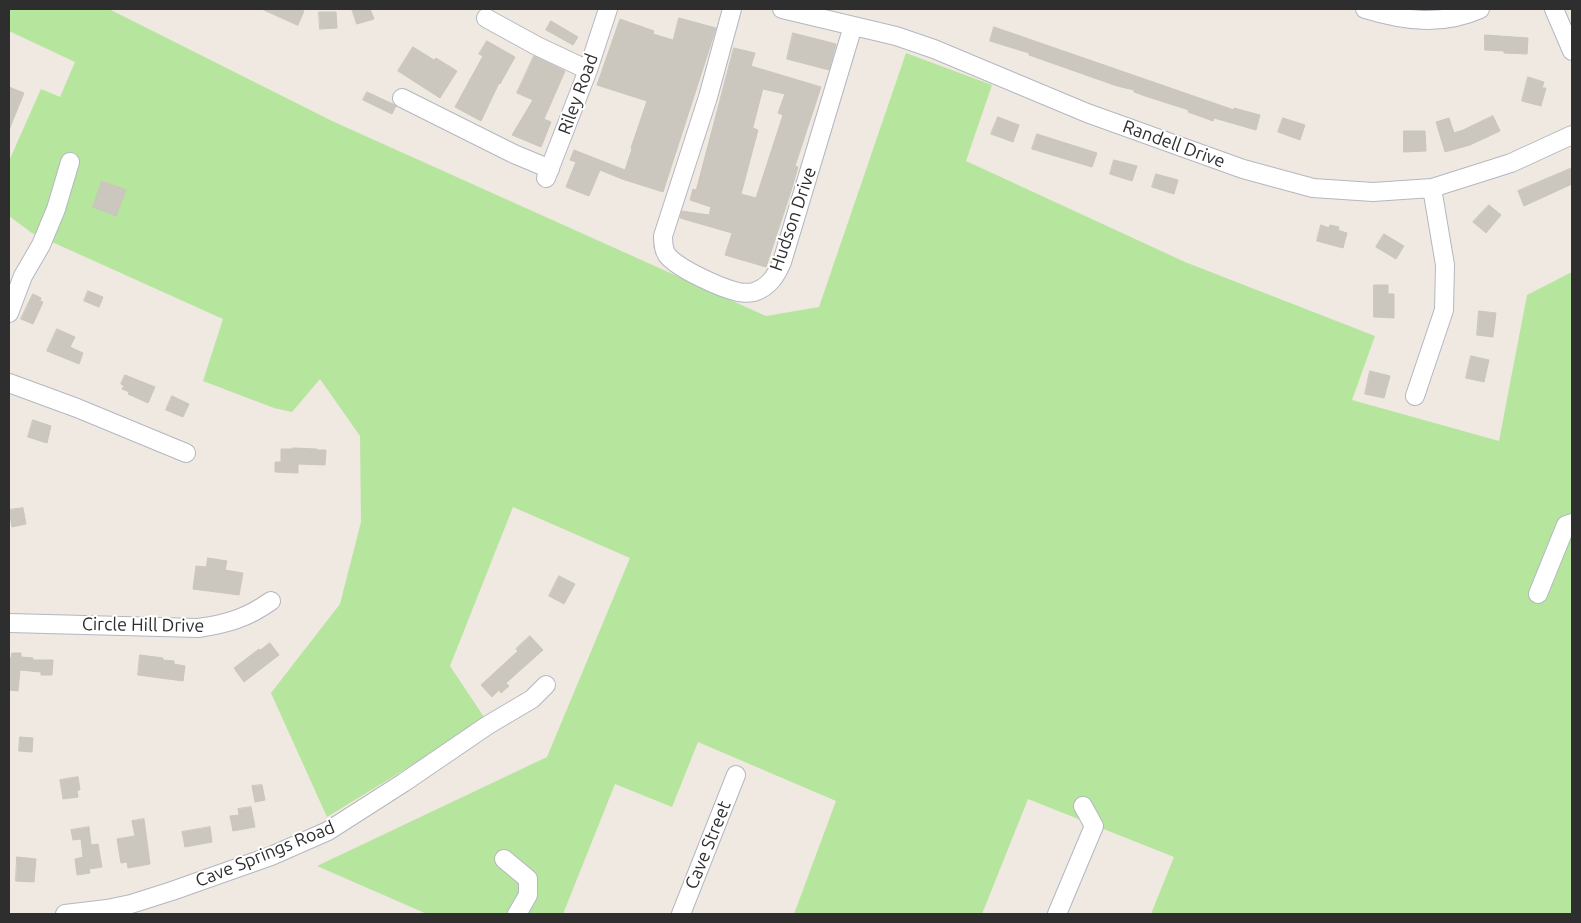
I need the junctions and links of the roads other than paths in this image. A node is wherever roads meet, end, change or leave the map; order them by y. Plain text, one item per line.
1 (608, 9) edge
2 (732, 9) edge
3 (782, 9) edge
4 (1365, 9) edge
5 (1480, 9) edge
6 (1554, 9) edge
7 (486, 18) dead end
8 (853, 26) junction
9 (1572, 51) edge
10 (588, 70) junction
11 (402, 98) dead end
12 (1572, 135) edge
13 (73, 171) dead end
14 (1432, 188) junction
15 (9, 313) edge
16 (9, 383) edge
17 (1415, 396) dead end
18 (186, 453) dead end
19 (1572, 523) edge
20 (1538, 594) dead end
21 (271, 601) dead end
22 (9, 623) edge
23 (546, 684) dead end
24 (736, 775) dead end
25 (1083, 806) dead end
26 (504, 859) dead end
27 (65, 914) edge
28 (517, 914) edge
29 (681, 914) edge
30 (1057, 914) edge

1 - 10 street, Riley Road
2 - 8 street, Hudson Drive
3 - 8 street, Randell Drive
4 - 5 street
6 - 9 street
7 - 10 street
8 - 14 street, Randell Drive
10 - 11 street, Riley Road
12 - 14 street, Randell Drive
13 - 15 street
14 - 17 street
16 - 18 street
19 - 20 street
21 - 22 street, Circle Hill Drive
23 - 27 street, Cave Springs Road
24 - 29 street, Cave Street
25 - 30 street
26 - 28 street

